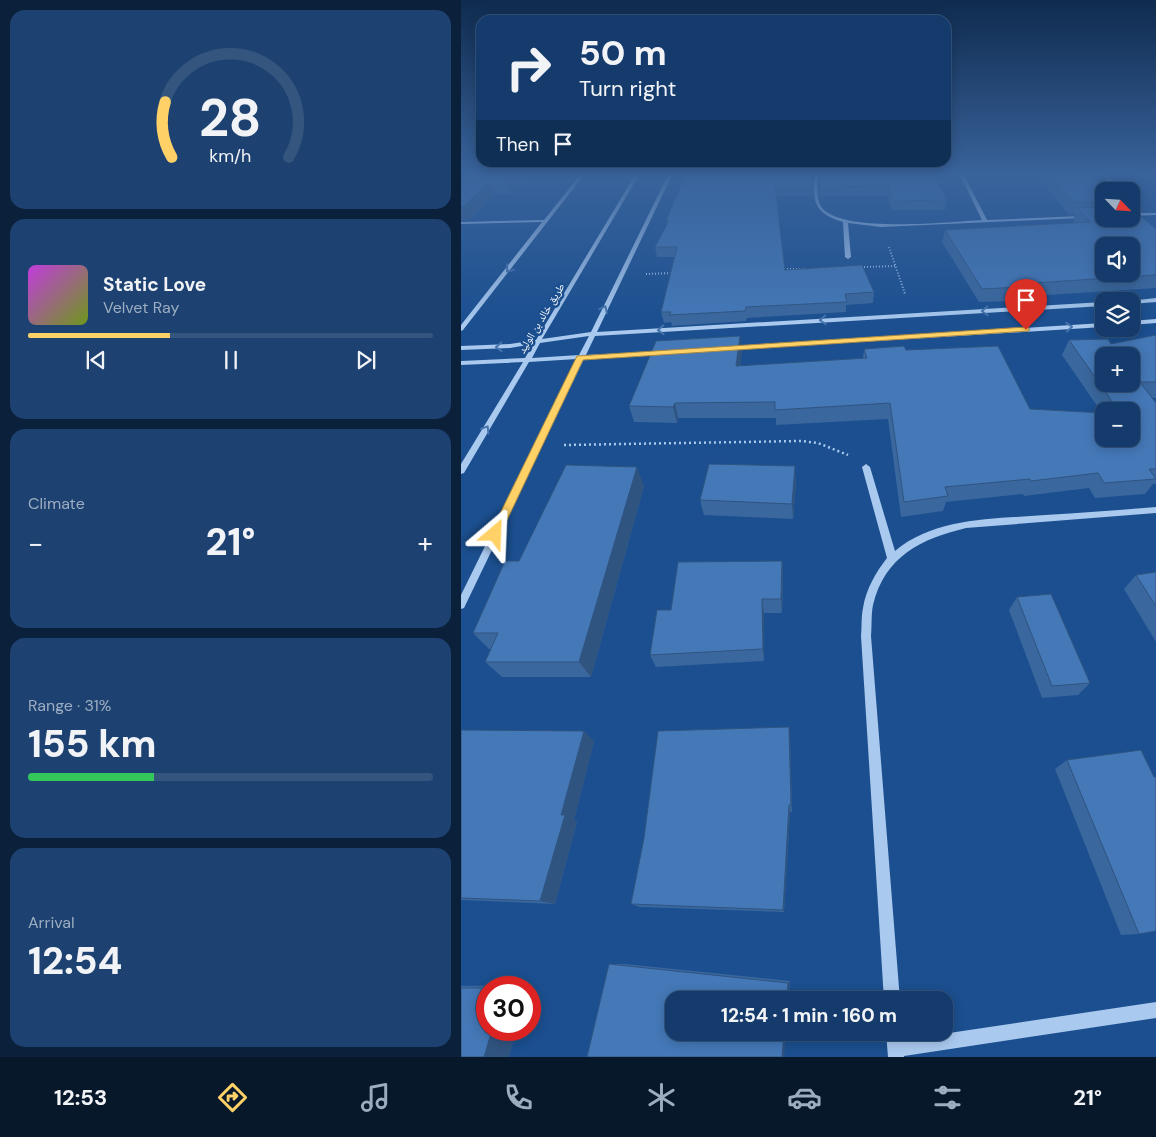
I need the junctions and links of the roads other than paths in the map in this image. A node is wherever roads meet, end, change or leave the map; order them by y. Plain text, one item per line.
1 (544, 224) edge
2 (608, 224) edge
3 (646, 224) edge
4 (845, 224) edge
5 (869, 224) edge
6 (916, 224) edge
7 (848, 258) dead end
8 (1156, 300) edge
9 (1140, 301) edge
10 (1095, 304) edge
11 (1156, 321) edge
12 (1140, 322) edge
13 (1095, 325) edge
14 (461, 329) edge
15 (591, 334) junction
16 (538, 342) junction
17 (461, 348) edge
18 (728, 348) edge
19 (669, 352) edge
20 (580, 358) junction
21 (527, 361) junction
22 (461, 364) edge
23 (866, 467) road end
24 (461, 471) edge
25 (1156, 510) edge
26 (892, 558) junction
27 (461, 605) edge
28 (891, 991) edge
29 (1156, 1010) edge
30 (896, 1053) edge

1 -> 14 street
2 - 16 street, طريق خالد بن الوليد
15 -> 3 street
4 - 7 street
5 - 6 street
8 - 9 street
10 -> 15 street
11 - 12 street
18 -> 13 street
15 - 16 street
15 - 20 street
16 -> 17 street
16 - 21 street, طريق خالد بن الوليد
19 - 20 street
20 - 21 street
20 - 27 street
21 - 22 street
24 -> 21 street, طريق خالد بن الوليد
23 - 26 street
25 - 26 street
26 - 28 street
29 - 30 street

